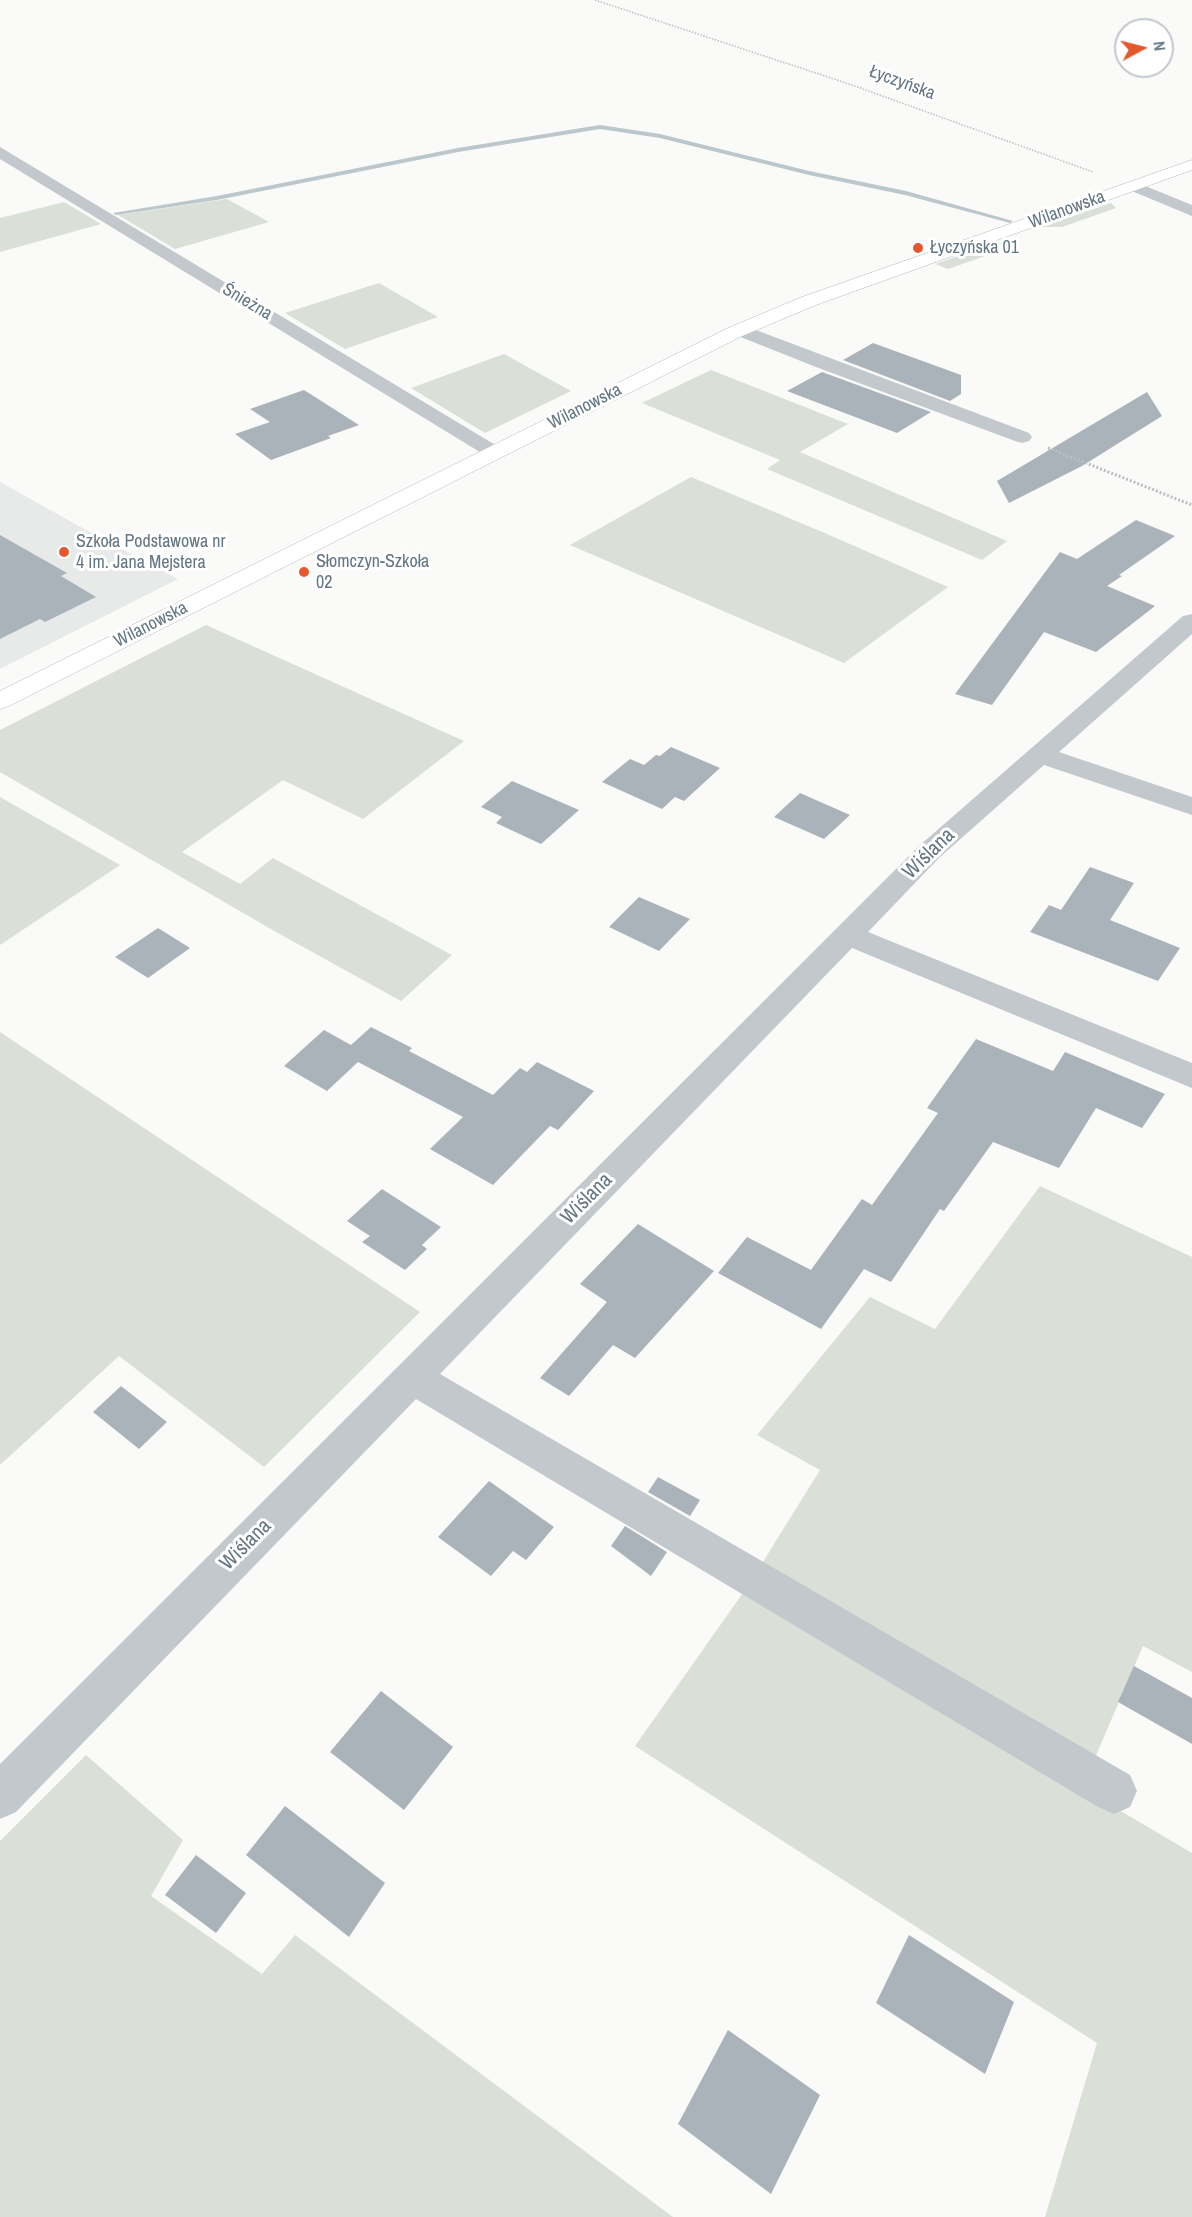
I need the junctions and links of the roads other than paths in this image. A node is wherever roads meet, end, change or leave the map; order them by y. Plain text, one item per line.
1 (0, 152) edge
2 (1192, 165) edge
3 (1133, 186) junction
4 (1192, 211) edge
5 (740, 330) junction
6 (1022, 437) road end
7 (495, 453) junction
8 (1192, 621) edge
9 (0, 701) edge
10 (1038, 754) junction
11 (1192, 806) edge
12 (847, 935) junction
13 (1192, 1076) edge
14 (412, 1377) junction
15 (1114, 1791) dead end
16 (0, 1796) edge

1 - 7 street, Śnieżna
2 - 3 main road, Wilanowska
3 - 4 street
3 - 5 main road, Wilanowska
5 - 6 street
5 - 7 main road, Wilanowska
7 - 9 main road, Wilanowska
8 - 10 street, Wiślana
10 - 11 street
10 - 12 street, Wiślana
12 - 13 street
12 - 14 street, Wiślana
14 - 15 street
14 - 16 street, Wiślana

